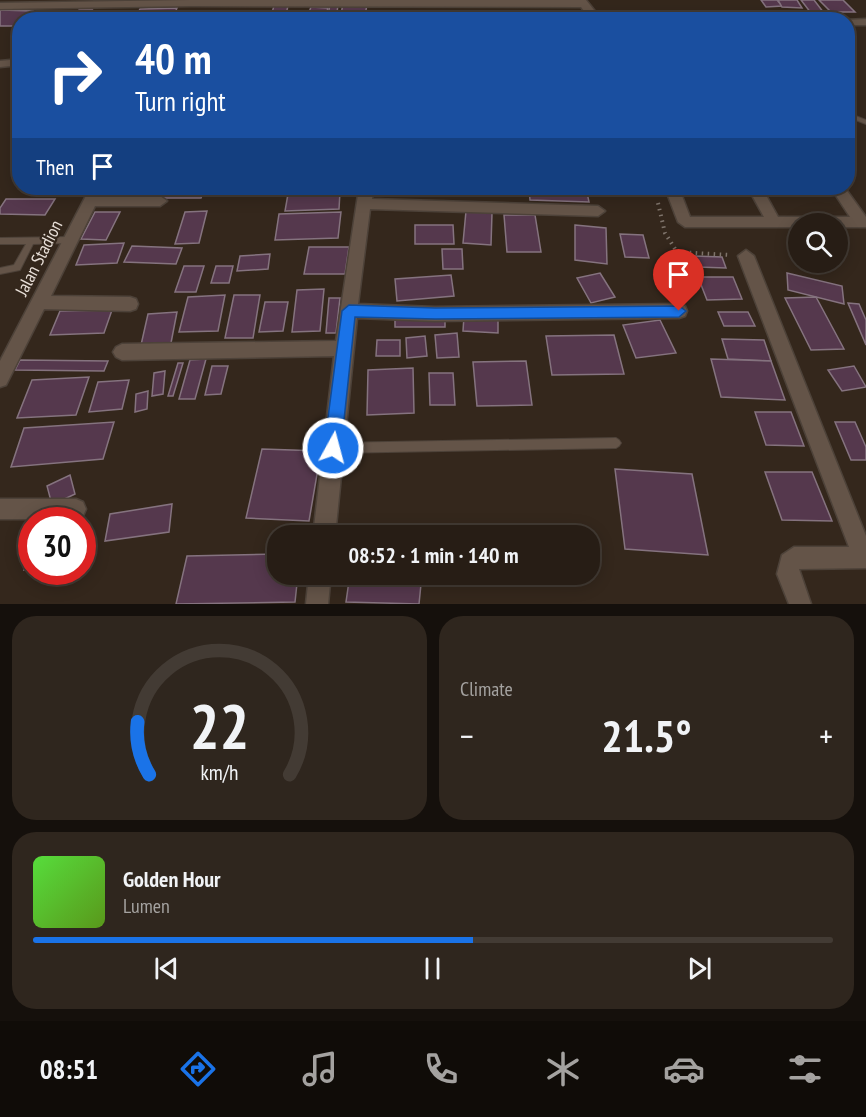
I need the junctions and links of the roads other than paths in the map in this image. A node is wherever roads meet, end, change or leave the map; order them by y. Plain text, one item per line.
1 (576, 3) edge
2 (190, 5) edge
3 (382, 5) edge
4 (0, 6) edge
5 (93, 195) edge
6 (103, 195) edge
7 (675, 195) edge
8 (759, 195) edge
9 (843, 195) edge
10 (365, 196) edge
11 (160, 201) dead end
12 (598, 211) dead end
13 (774, 222) junction
14 (863, 222) edge
15 (70, 240) junction
16 (31, 241) junction
17 (0, 242) edge
18 (746, 256) dead end
19 (0, 271) edge
20 (39, 302) junction
21 (130, 304) dead end
22 (349, 311) junction
23 (679, 311) dead end
24 (344, 348) junction
25 (122, 352) dead end
26 (3, 369) edge
27 (616, 443) dead end
28 (333, 448) junction
29 (0, 509) edge
30 (18, 509) edge
31 (325, 525) edge
32 (865, 558) edge
33 (319, 585) edge
34 (316, 604) edge
35 (800, 604) edge

1 - 3 street
2 - 3 street
2 - 4 street
5 - 15 street, Jalan Stadion
6 - 11 street
7 - 13 street
8 - 13 street
9 - 14 street
10 - 12 street
10 - 22 street
13 - 14 street
15 - 16 lane
15 - 20 street, Jalan Stadion
16 - 17 lane
16 - 19 lane
18 - 32 street
20 - 21 street
20 - 26 street, Jalan Stadion
22 - 23 street
22 - 24 street
24 - 25 street
24 - 28 street
27 - 28 lane
28 - 31 street
29 - 30 street
32 - 35 street
33 - 34 street

